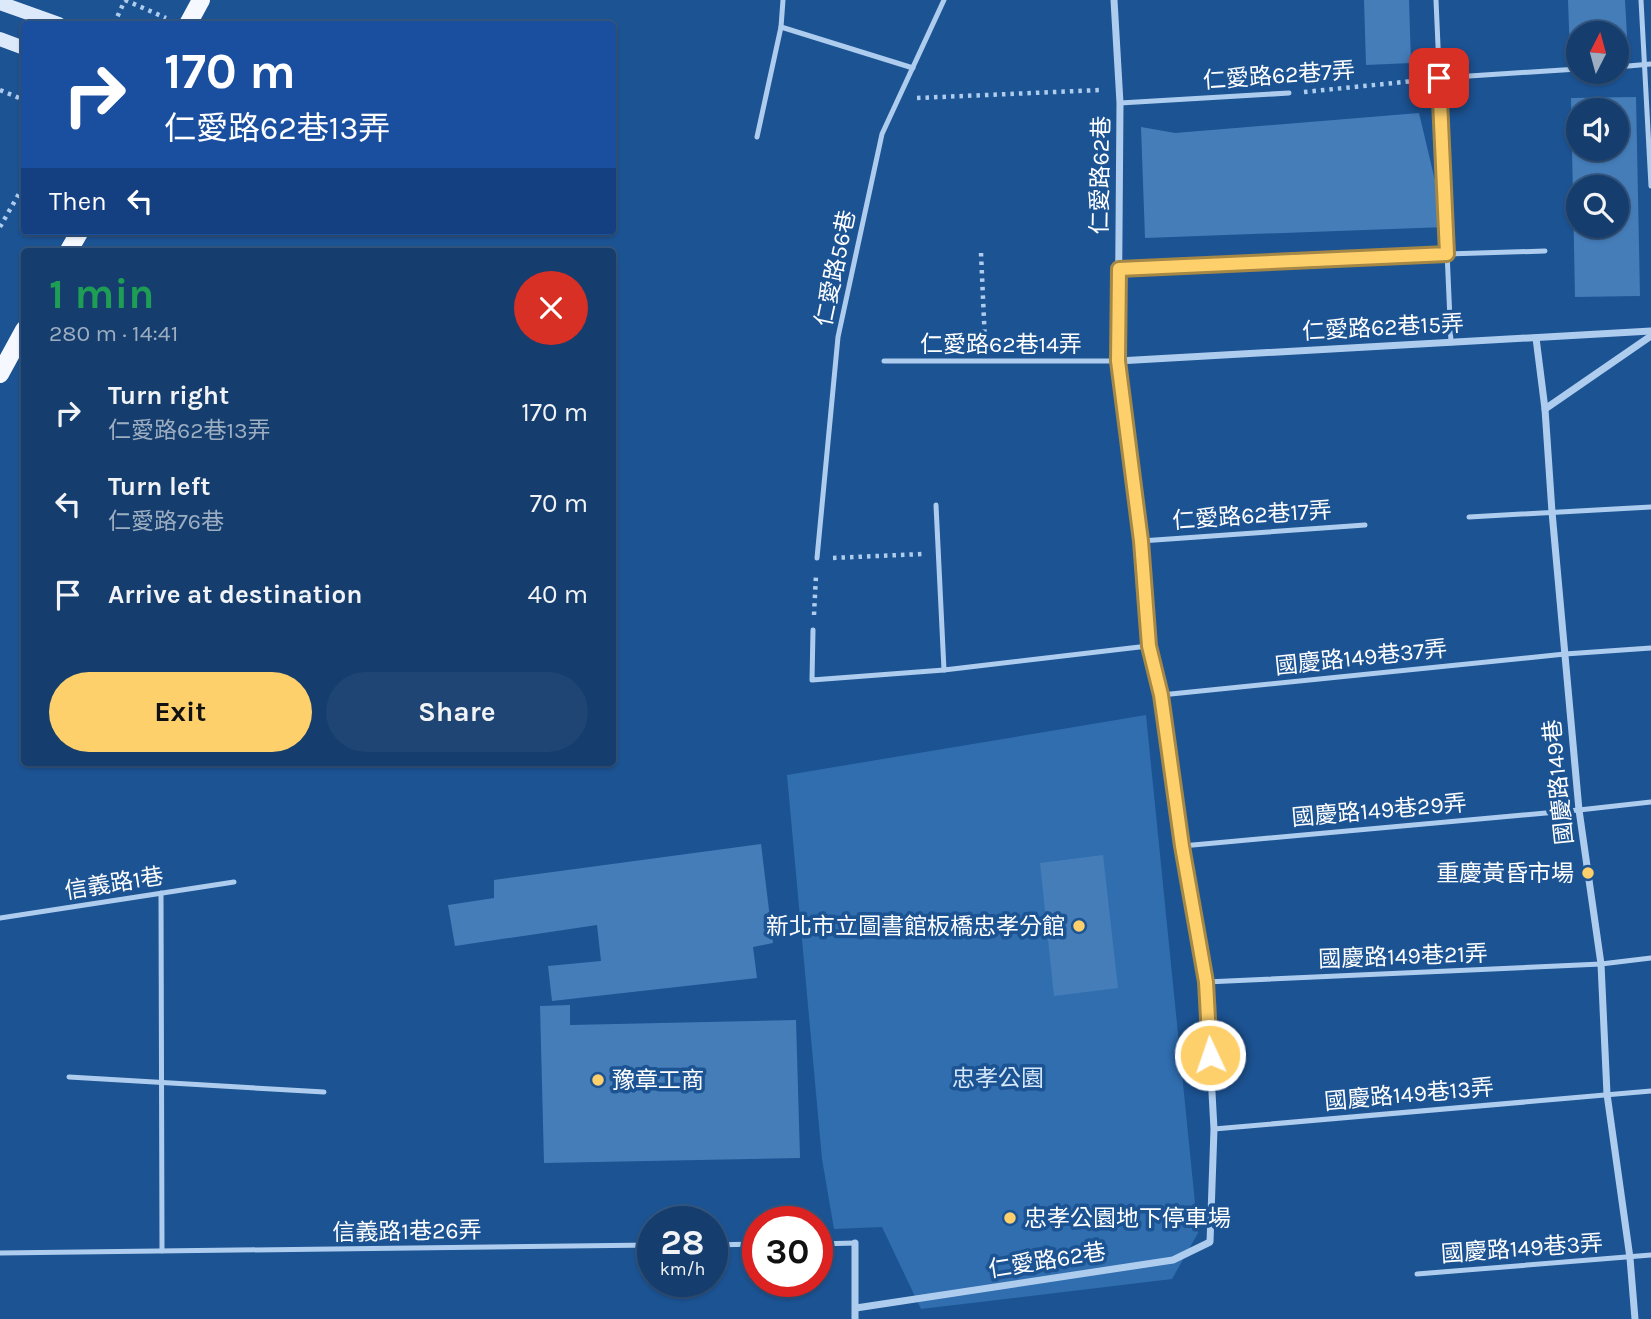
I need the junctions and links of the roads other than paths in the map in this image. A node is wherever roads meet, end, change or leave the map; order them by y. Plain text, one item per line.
1 (201, 0) edge
2 (783, 0) edge
3 (944, 0) edge
4 (1114, 0) edge
5 (1436, 0) edge
6 (1641, 0) edge
7 (0, 3) edge
8 (51, 21) edge
9 (190, 21) edge
10 (781, 27) junction
11 (0, 38) edge
12 (21, 47) edge
13 (1648, 65) edge
14 (1629, 66) edge
15 (913, 68) junction
16 (1566, 70) edge
17 (1439, 78) junction
18 (1289, 93) road end
19 (1121, 103) junction
20 (757, 137) dead end
21 (1651, 186) edge
22 (1545, 251) dead end
23 (1447, 254) junction
24 (1119, 269) junction
25 (1651, 333) edge
26 (21, 335) edge
27 (1536, 338) junction
28 (1451, 343) junction
29 (884, 361) dead end
30 (1118, 361) junction
31 (0, 373) edge
32 (1545, 410) junction
33 (936, 505) dead end
34 (1651, 507) edge
35 (1552, 512) junction
36 (1469, 517) dead end
37 (1365, 525) dead end
38 (1141, 541) junction
39 (817, 558) road end
40 (813, 630) road end
41 (1149, 646) junction
42 (1651, 649) edge
43 (1565, 654) junction
44 (944, 670) junction
45 (1161, 695) junction
46 (1651, 802) edge
47 (1579, 810) junction
48 (1182, 846) junction
49 (234, 882) dead end
50 (161, 893) junction
51 (0, 918) edge
52 (1651, 958) edge
53 (1601, 964) junction
54 (1206, 982) junction
55 (69, 1077) dead end
56 (161, 1083) junction
57 (1651, 1091) edge
58 (324, 1092) dead end
59 (1607, 1094) junction
60 (1214, 1129) junction
61 (855, 1243) joint
62 (833, 1244) edge
63 (637, 1245) edge
64 (162, 1251) junction
65 (0, 1252) edge
66 (1651, 1255) edge
67 (1630, 1258) junction
68 (1418, 1274) dead end
69 (856, 1308) junction
70 (855, 1319) edge
71 (1635, 1319) edge

1 - 9 main road
2 - 10 lane
3 - 15 lane, 仁愛路56巷
4 - 19 street, 仁愛路62巷
5 - 17 lane
6 - 13 lane
7 - 8 street
10 - 15 lane
10 - 20 lane
11 - 12 street
13 - 14 lane
13 - 21 lane
15 - 39 lane, 仁愛路56巷
16 - 17 lane
17 - 23 lane
18 - 19 lane, 仁愛路62巷7弄
19 - 24 street, 仁愛路62巷
22 - 23 lane
23 - 24 lane
23 - 28 lane
24 - 30 street, 仁愛路62巷
25 - 27 street, 仁愛路62巷15弄
25 - 32 street
26 - 31 main road
27 - 28 street, 仁愛路62巷15弄
27 - 32 street, 國慶路149巷
28 - 30 street, 仁愛路62巷15弄
29 - 30 lane, 仁愛路62巷14弄
30 - 38 street, 仁愛路62巷
32 - 35 street, 國慶路149巷
33 - 44 lane
34 - 35 lane
35 - 36 lane
35 - 43 street, 國慶路149巷
37 - 38 lane, 仁愛路62巷17弄
38 - 41 street, 仁愛路62巷
40 - 44 lane
41 - 44 lane
41 - 45 street, 仁愛路62巷
42 - 43 lane, 國慶路149巷37弄
43 - 45 lane, 國慶路149巷37弄
43 - 47 street, 國慶路149巷
45 - 48 street, 仁愛路62巷
46 - 47 lane, 國慶路149巷29弄
47 - 48 lane, 國慶路149巷29弄
47 - 53 street, 國慶路149巷
48 - 54 street, 仁愛路62巷
49 - 50 lane, 信義路1巷
50 - 51 lane, 信義路1巷
50 - 56 lane
52 - 53 lane, 國慶路149巷21弄
53 - 54 lane, 國慶路149巷21弄
53 - 59 street, 國慶路149巷
54 - 60 street, 仁愛路62巷
55 - 56 lane
56 - 58 lane
56 - 64 lane
57 - 59 lane, 國慶路149巷13弄
59 - 60 lane, 國慶路149巷13弄
59 - 67 street, 國慶路149巷
60 - 69 street, 仁愛路62巷
61 - 62 lane
61 - 69 street
63 - 64 lane, 信義路1巷26弄
64 - 65 lane, 信義路1巷26弄
66 - 67 lane, 國慶路149巷3弄
67 - 68 lane, 國慶路149巷3弄
67 - 71 street, 國慶路149巷
69 - 70 street

